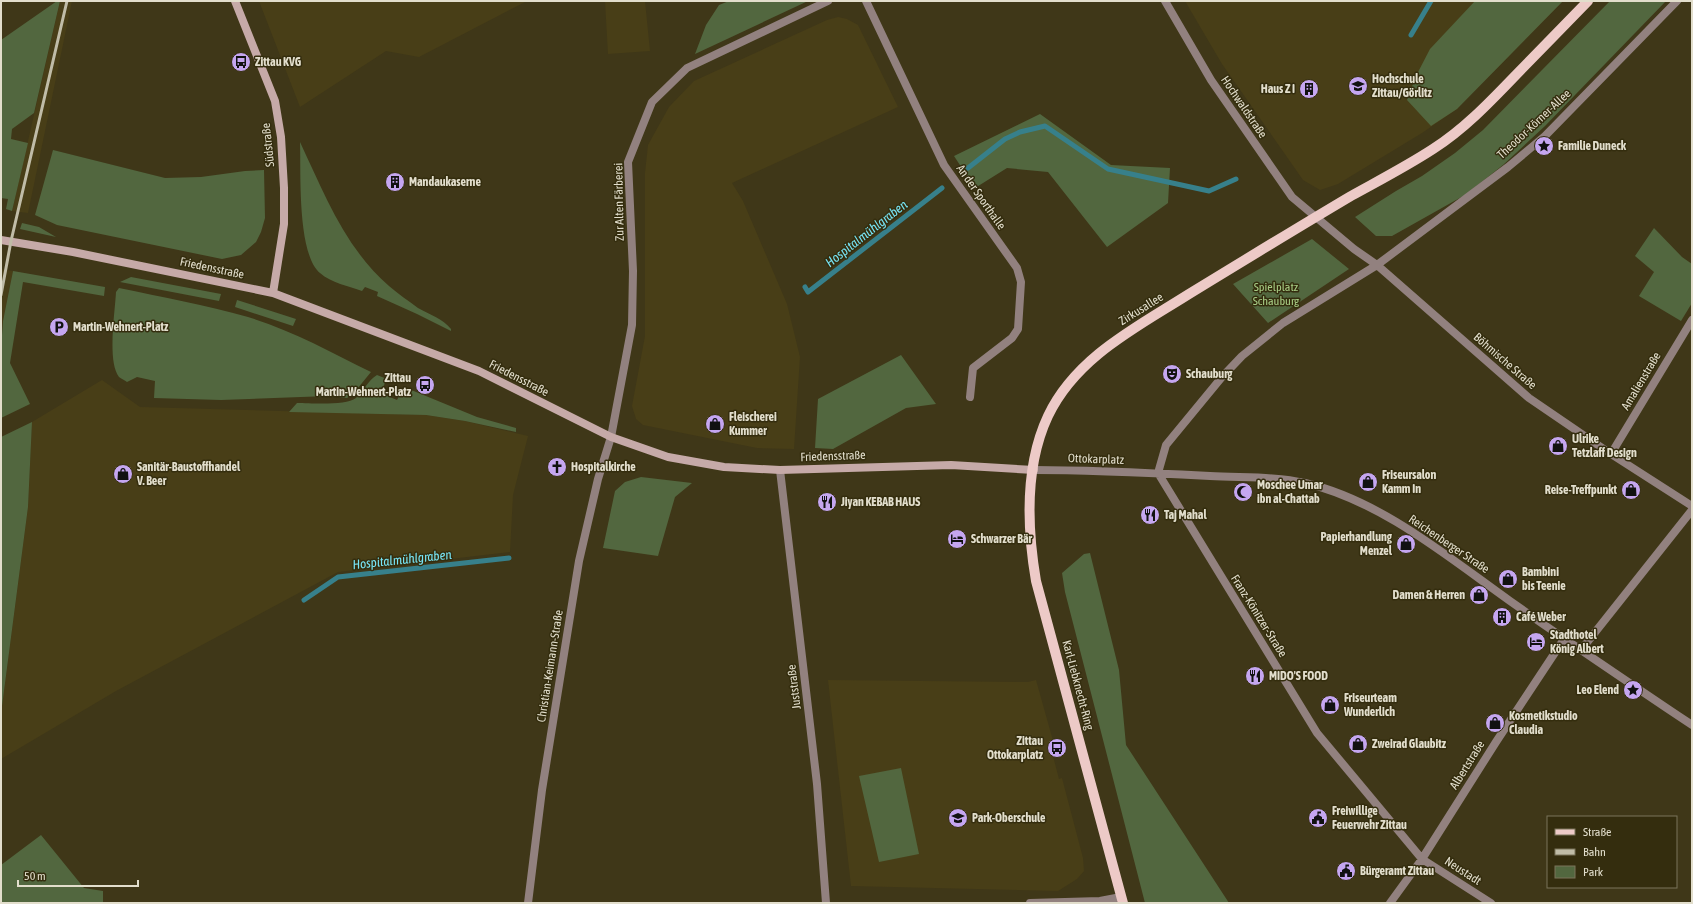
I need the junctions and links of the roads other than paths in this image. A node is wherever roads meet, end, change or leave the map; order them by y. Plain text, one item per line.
1 (234, 1) edge
2 (828, 1) edge
3 (866, 1) edge
4 (1165, 1) edge
5 (1588, 1) edge
6 (1677, 1) edge
7 (1315, 218) junction
8 (1, 240) edge
9 (1377, 265) junction
10 (273, 293) junction
11 (1692, 320) edge
12 (970, 397) dead end
13 (611, 436) junction
14 (1611, 454) junction
15 (780, 470) junction
16 (1034, 470) junction
17 (1158, 473) junction
18 (1692, 506) edge
19 (1692, 510) edge
20 (1564, 638) junction
21 (1581, 650) junction
22 (1692, 725) edge
23 (1422, 859) junction
24 (1122, 900) edge
25 (528, 903) edge
26 (826, 903) edge
27 (1030, 903) edge
28 (1390, 903) edge
29 (1491, 903) edge

1 - 10 main road, Südstraße
2 - 13 street, Zur Alten Färberei
3 - 12 street, An der Sporthalle
4 - 7 street, Hochwaldstraße
5 - 7 main road
6 - 9 street, Theodor-Körner-Allee
7 - 9 street, Böhmische Straße
7 - 16 main road, Zirkusallee
8 - 10 main road, Friedensstraße
9 - 14 street, Böhmische Straße
9 - 17 street, Theodor-Körner-Allee
10 - 13 main road, Friedensstraße
11 - 14 street, Amalienstraße
13 - 15 main road, Friedensstraße
13 - 25 street, Christian-Keimann-Straße
14 - 18 street, Böhmische Straße
15 - 16 main road, Friedensstraße
15 - 26 street, Juststraße
16 - 17 street, Ottokarplatz
16 - 24 main road, Karl-Liebknecht-Ring
17 - 20 street, Reichenberger Straße
17 - 23 street, Franz-Könitzer-Straße
19 - 21 street
20 - 21 street, Reichenberger Straße
20 - 23 street, Albertstraße
21 - 22 street, Reichenberger Straße
23 - 28 street, Albertstraße
23 - 29 street, Neustadt
24 - 27 street

